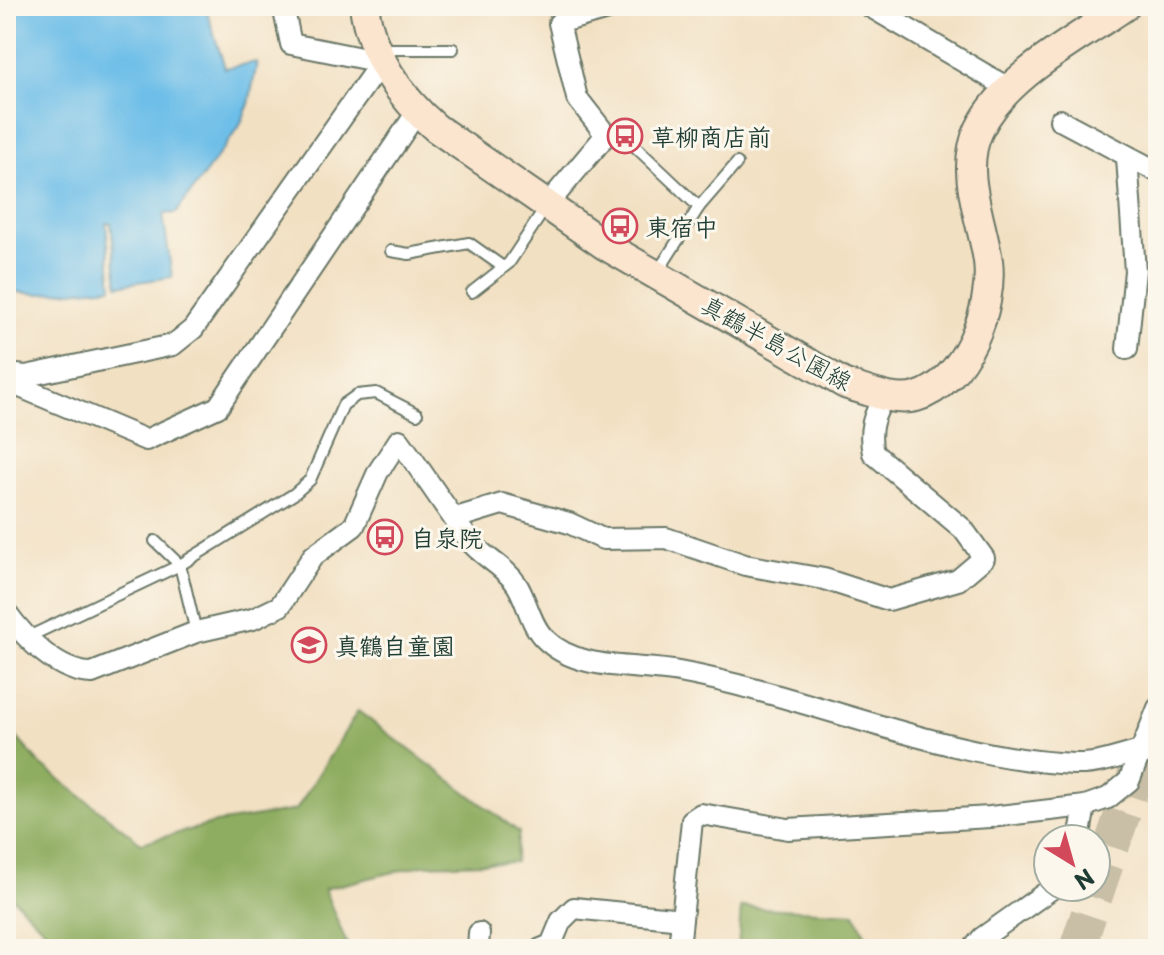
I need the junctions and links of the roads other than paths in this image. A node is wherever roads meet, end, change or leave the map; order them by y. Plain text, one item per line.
1 (283, 6) edge
2 (364, 6) edge
3 (618, 6) edge
4 (869, 6) edge
5 (1125, 6) edge
6 (453, 49) dead end
7 (378, 56) junction
8 (1008, 88) junction
9 (417, 112) junction
10 (1060, 120) dead end
11 (606, 135) junction
12 (1127, 158) junction
13 (737, 163) dead end
14 (1158, 172) edge
15 (547, 205) junction
16 (699, 207) junction
17 (391, 251) dead end
18 (503, 267) junction
19 (656, 275) junction
20 (472, 292) dead end
21 (1127, 349) dead end
22 (8, 375) edge
23 (885, 396) junction
24 (417, 414) dead end
25 (456, 518) junction
26 (155, 541) dead end
27 (180, 565) junction
28 (6, 612) edge
29 (196, 632) junction
30 (26, 639) junction
31 (1158, 708) edge
32 (1140, 751) junction
33 (1158, 764) edge
34 (1085, 806) junction
35 (1082, 823) edge
36 (1032, 903) edge
37 (682, 919) junction
38 (541, 949) edge
39 (679, 949) edge
40 (973, 949) edge

1 - 7 street
2 - 7 main road, 真鶴半島公園線
3 - 11 street
4 - 8 street
5 - 8 main road, 真鶴半島公園線
6 - 7 lane
7 - 9 main road, 真鶴半島公園線
7 - 22 street
8 - 23 main road, 真鶴半島公園線
9 - 15 main road, 真鶴半島公園線
9 - 22 street
10 - 12 street
11 - 15 street
11 - 16 lane
12 - 14 street
12 - 21 street
13 - 16 lane
15 - 18 lane
15 - 19 main road, 真鶴半島公園線
16 - 19 lane
17 - 18 lane
18 - 20 lane
19 - 23 main road, 真鶴半島公園線
23 - 25 street
24 - 27 lane
25 - 29 street
25 - 32 street
26 - 27 lane
27 - 29 lane
27 - 30 lane
28 - 30 street
29 - 30 street
31 - 32 street
32 - 33 lane
32 - 34 street
34 - 35 street
34 - 37 street
36 - 40 street
37 - 38 street
37 - 39 street

